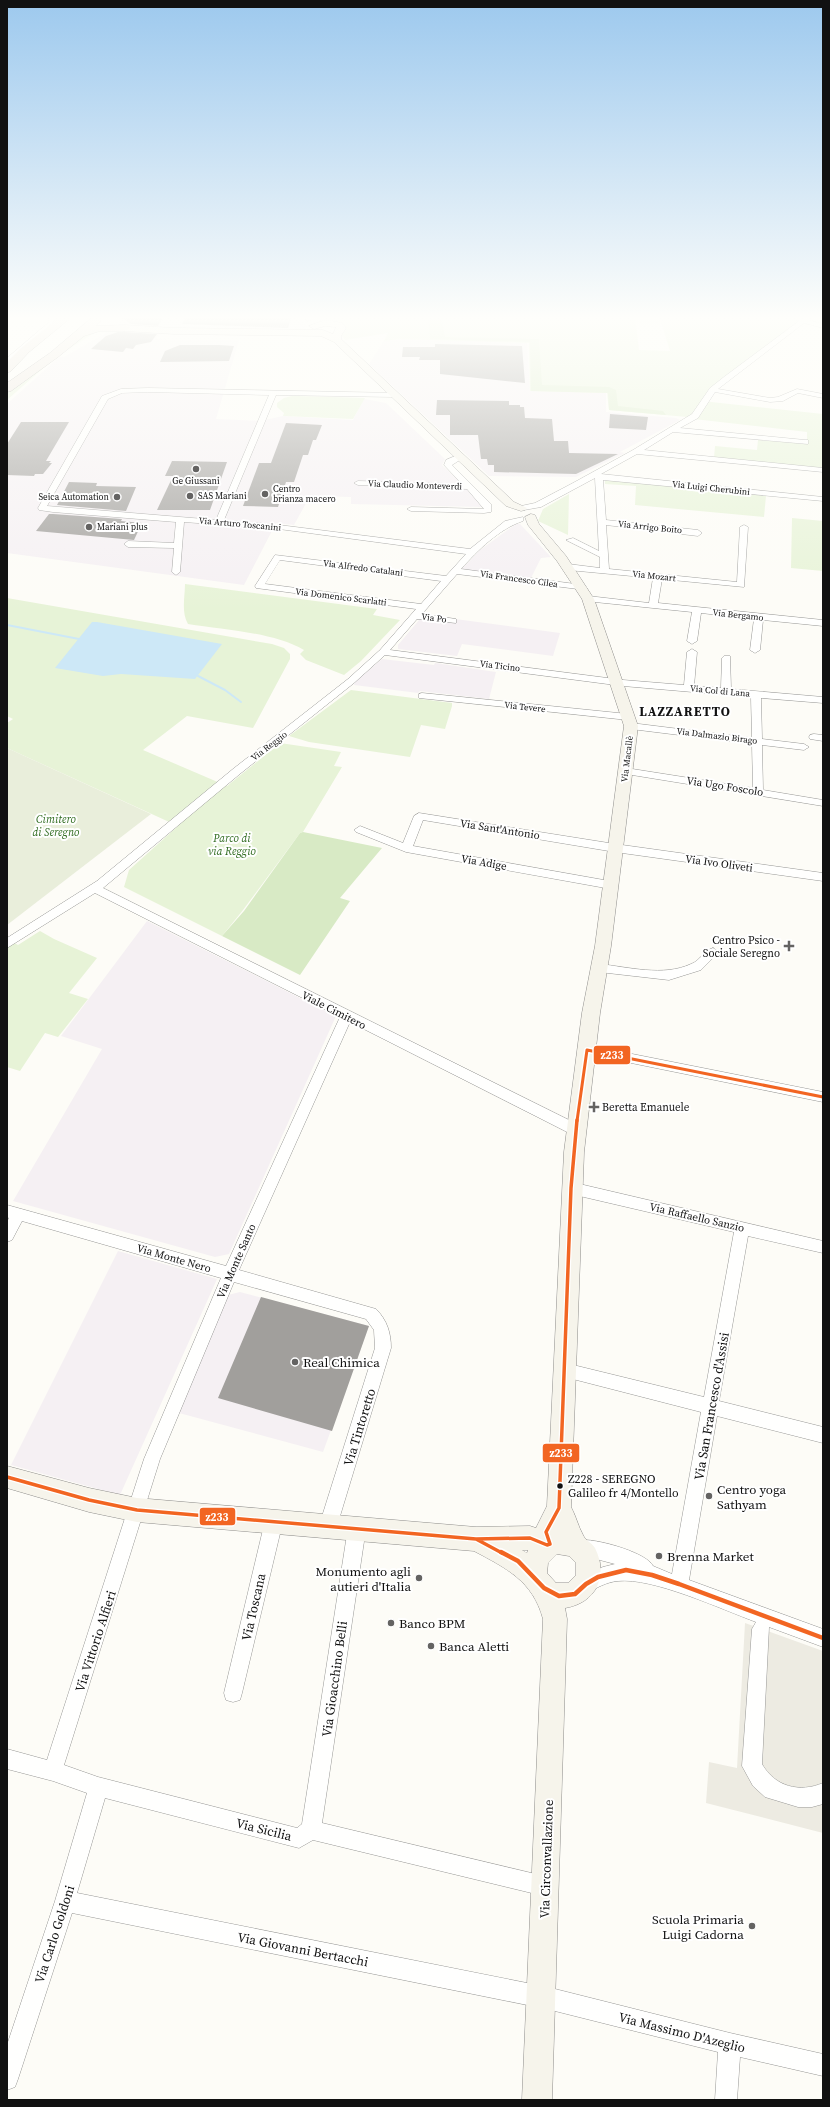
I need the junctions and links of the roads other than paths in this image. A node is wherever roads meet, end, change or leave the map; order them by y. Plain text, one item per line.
1 (95, 414) edge
2 (264, 414) edge
3 (415, 414) edge
4 (696, 414) edge
5 (672, 430) junction
6 (805, 442) dead end
7 (636, 452) junction
8 (460, 456) junction
9 (823, 470) edge
10 (598, 476) junction
11 (358, 483) dead end
12 (471, 488) junction
13 (823, 499) edge
14 (411, 509) dead end
15 (522, 514) junction
16 (180, 519) junction
17 (219, 522) junction
18 (602, 522) junction
19 (744, 527) dead end
20 (698, 533) dead end
21 (570, 540) dead end
22 (128, 544) dead end
23 (179, 546) junction
24 (472, 552) junction
25 (604, 556) junction
26 (568, 567) junction
27 (455, 571) junction
28 (605, 571) junction
29 (176, 572) dead end
30 (658, 576) junction
31 (447, 579) junction
32 (259, 586) joint
33 (585, 593) junction
34 (653, 606) junction
35 (423, 607) junction
36 (697, 610) junction
37 (415, 616) junction
38 (759, 617) junction
39 (453, 621) dead end
40 (823, 623) edge
41 (692, 642) dead end
42 (755, 650) dead end
43 (383, 652) junction
44 (692, 652) dead end
45 (727, 658) dead end
46 (616, 682) junction
47 (689, 688) junction
48 (726, 692) junction
49 (756, 694) junction
50 (422, 696) dead end
51 (823, 700) edge
52 (629, 721) junction
53 (758, 741) junction
54 (804, 747) dead end
55 (626, 771) junction
56 (758, 792) junction
57 (823, 802) edge
58 (360, 830) dead end
59 (406, 848) junction
60 (615, 848) junction
61 (823, 877) edge
62 (611, 885) junction
63 (94, 888) junction
64 (7, 944) edge
65 (713, 952) dead end
66 (599, 968) junction
67 (347, 1016) junction
68 (587, 1050) junction
69 (823, 1097) edge
70 (576, 1130) junction
71 (571, 1188) junction
72 (13, 1212) edge
73 (742, 1228) junction
74 (7, 1236) edge
75 (823, 1247) edge
76 (230, 1274) junction
77 (382, 1328) joint
78 (565, 1370) junction
79 (711, 1406) junction
80 (823, 1435) edge
81 (7, 1477) edge
82 (137, 1510) junction
83 (274, 1521) junction
84 (328, 1526) junction
85 (357, 1528) junction
86 (476, 1539) junction
87 (554, 1542) junction
88 (652, 1575) junction
89 (541, 1584) junction
90 (679, 1584) junction
91 (581, 1589) junction
92 (555, 1619) junction
93 (761, 1629) dead end
94 (823, 1638) edge
95 (233, 1693) dead end
96 (7, 1759) edge
97 (53, 1771) junction
98 (98, 1787) junction
99 (823, 1793) edge
100 (311, 1830) junction
101 (544, 1886) junction
102 (65, 1901) junction
103 (540, 1997) junction
104 (730, 2044) junction
105 (823, 2065) edge
106 (7, 2079) edge
107 (537, 2100) edge
108 (726, 2100) edge

1 - 16 street, Via Arturo Toscanini
2 - 17 street
3 - 8 street, Via Macallè
4 - 5 street, Via Reggio
5 - 6 street
5 - 7 street, Via Reggio
7 - 9 street
7 - 10 street, Via Reggio
8 - 12 street
8 - 15 street, Via Macallè
10 - 13 street, Via Luigi Cherubini
10 - 15 street, Via Reggio
10 - 18 street
11 - 12 street, Via Claudio Monteverdi
12 - 14 street
15 - 24 street, Via Reggio
15 - 26 street, Via Macallè
16 - 17 street, Via Arturo Toscanini
16 - 23 street
17 - 24 street, Via Arturo Toscanini
18 - 20 street, Via Arrigo Boito
18 - 25 street
19 - 30 street, Via Mozart
21 - 25 street
22 - 23 street
23 - 29 street
24 - 27 street, Via Reggio
25 - 28 street
26 - 28 street, Via Mozart
26 - 33 street, Via Macallè
27 - 31 street, Via Reggio
27 - 33 street, Via Francesco Cilea
28 - 30 street, Via Mozart
30 - 34 street
31 - 32 street, Via Alfredo Catalani
31 - 35 street, Via Reggio
32 - 35 street, Via Domenico Scarlatti
33 - 34 street, Via Bergamo
33 - 46 street, Via Macallè
34 - 36 street, Via Bergamo
35 - 37 street, Via Reggio
36 - 38 street, Via Bergamo
36 - 41 street
37 - 39 street, Via Po
37 - 43 street, Via Reggio
38 - 40 street, Via Bergamo
38 - 42 street
43 - 46 street, Via Ticino
43 - 63 street, Via Reggio
44 - 47 street
45 - 48 street
46 - 47 street, Via Col di Lana
46 - 52 street, Via Macallè
47 - 48 street, Via Col di Lana
48 - 49 street, Via Col di Lana
49 - 51 street, Via Col di Lana
49 - 53 street
50 - 52 street, Via Tevere
52 - 53 street, Via Dalmazio Birago
52 - 55 street, Via Macallè
53 - 54 street, Via Dalmazio Birago
53 - 56 street
55 - 56 street, Via Ugo Foscolo
55 - 60 street, Via Macallè
56 - 57 street, Via Ugo Foscolo
58 - 59 street, Via Adige
59 - 60 street, Via Sant'Antonio
59 - 62 street, Via Adige
60 - 61 street, Via Ivo Oliveti
60 - 62 street, Via Macallè
62 - 66 street, Via Macallè
63 - 64 street, Via Reggio
63 - 67 street, Viale Cimitero
65 - 66 street
66 - 68 street, Via Macallè
67 - 70 street, Viale Cimitero
67 - 76 street, Via Monte Santo
68 - 69 street
68 - 70 street, Via Macallè
70 - 71 street, Via Macallè
71 - 73 street, Via Raffaello Sanzio
71 - 78 street, Via Macallè
72 - 74 street
72 - 76 street, Via Monte Nero
73 - 75 street, Via Raffaello Sanzio
73 - 79 street, Via San Francesco d'Assisi
76 - 77 street, Via Monte Nero
76 - 82 street, Via Monte Santo
77 - 84 street, Via Tintoretto
78 - 79 street
78 - 87 street, Via Macallè
79 - 80 street
79 - 90 street, Via San Francesco d'Assisi
81 - 82 street
82 - 83 street
82 - 97 street, Via Vittorio Alfieri
83 - 84 street
83 - 95 street, Via Toscana
84 - 85 street
85 - 86 street
85 - 100 street, Via Gioacchino Belli
86 - 87 street
86 - 89 street
87 - 88 street
87 - 89 street
87 - 91 street
88 - 90 street
88 - 91 street
89 - 91 street
89 - 92 street, Via Circonvallazione
90 - 94 street
91 - 92 street
92 - 101 street, Via Circonvallazione
93 - 99 street
96 - 97 street, Via Sicilia
97 - 98 street, Via Sicilia
98 - 100 street, Via Sicilia
98 - 102 street, Via Carlo Goldoni
100 - 101 street
101 - 103 street, Via Circonvallazione
102 - 103 street, Via Giovanni Bertacchi
102 - 106 street, Via Carlo Goldoni
103 - 104 street, Via Massimo D'Azeglio
103 - 107 street, Via Circonvallazione
104 - 105 street, Via Massimo D'Azeglio
104 - 108 street

